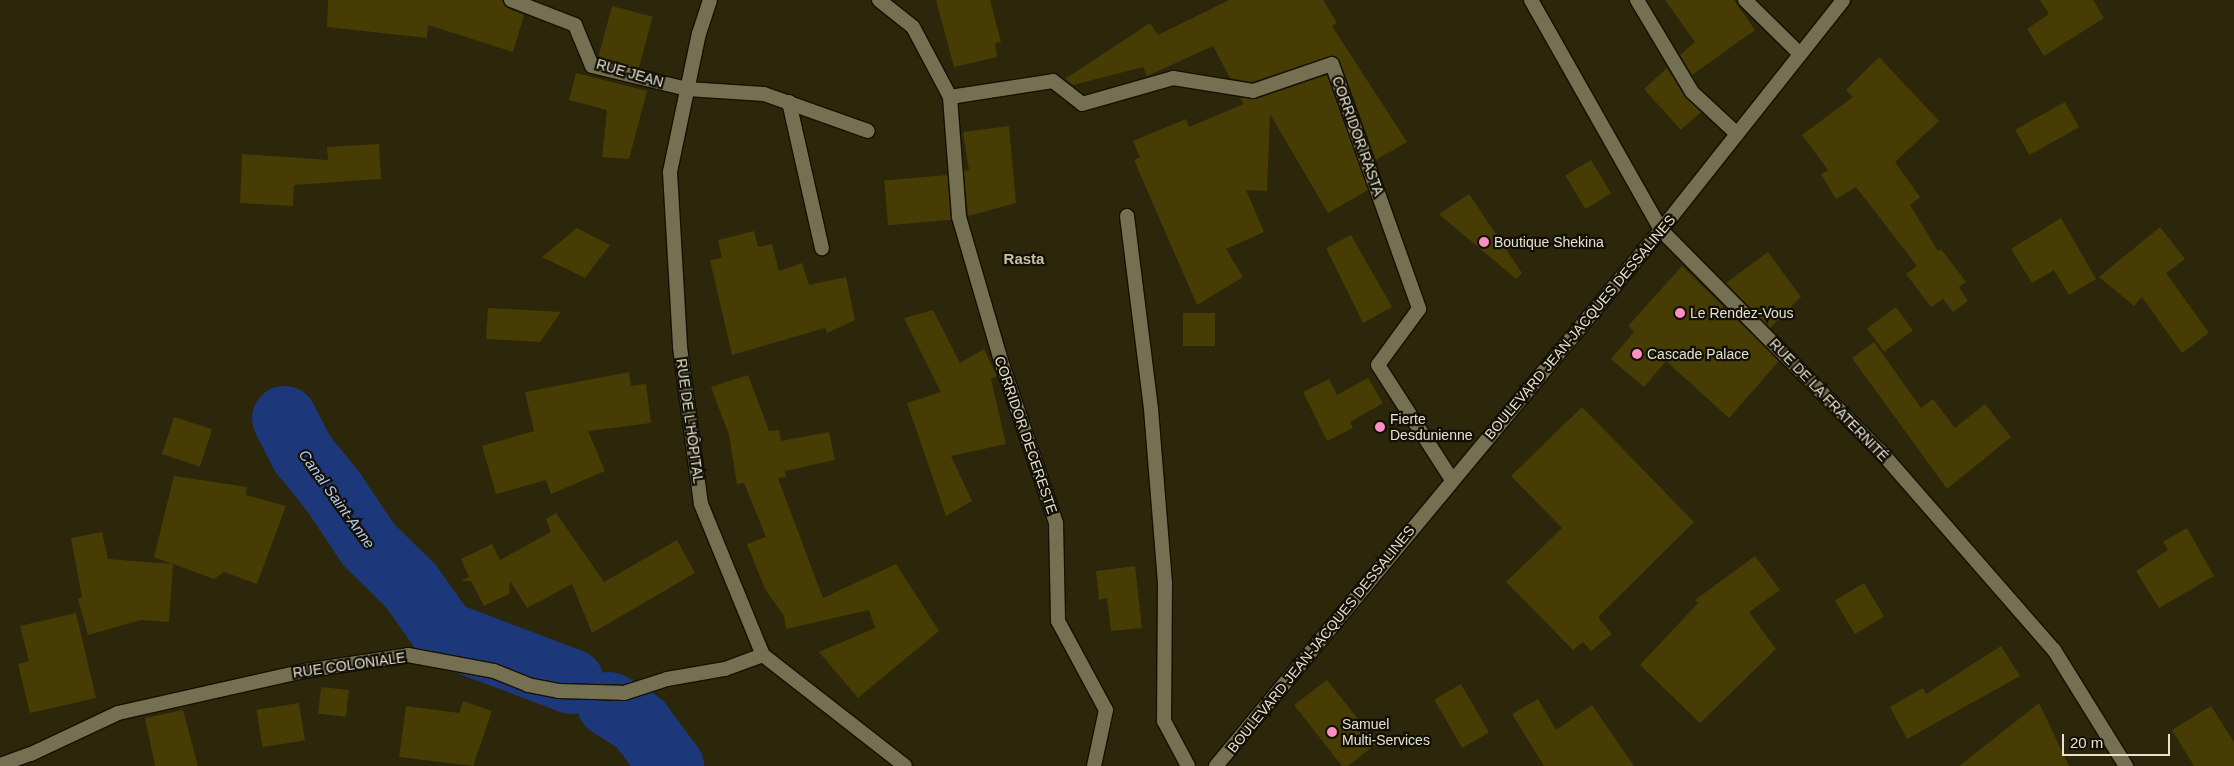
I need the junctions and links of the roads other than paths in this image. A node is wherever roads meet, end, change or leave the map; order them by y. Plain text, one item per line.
1 (511, 0) edge
2 (710, 0) edge
3 (879, 0) edge
4 (1531, 0) edge
5 (1637, 0) edge
6 (1745, 0) edge
7 (1843, 0) edge
8 (1800, 54) junction
9 (687, 89) junction
10 (950, 97) junction
11 (789, 102) junction
12 (868, 131) dead end
13 (1736, 134) junction
14 (1127, 216) dead end
15 (1662, 230) junction
16 (822, 248) dead end
17 (1452, 480) junction
18 (763, 655) junction
19 (32, 760) edge
20 (0, 765) edge
21 (905, 766) edge
22 (1094, 766) edge
23 (1188, 766) edge
24 (1216, 766) edge
25 (2126, 766) edge

1 - 9 street, RUE JEAN
2 - 9 street, RUE DE L'HÔPITAL
3 - 10 street
4 - 15 street, RUE DE LA FRATERNITÉ
5 - 13 street
6 - 8 street
7 - 8 street, BOULEVARD JEAN-JACQUES DESSALINES
8 - 13 street, BOULEVARD JEAN-JACQUES DESSALINES
9 - 11 street
9 - 18 street, RUE DE L'HÔPITAL
10 - 17 street, CORRIDOR RASTA
10 - 22 street, CORRIDOR DECERESTE
11 - 12 street
11 - 16 street
13 - 15 street, BOULEVARD JEAN-JACQUES DESSALINES
14 - 23 street
15 - 17 street, BOULEVARD JEAN-JACQUES DESSALINES
15 - 25 street, RUE DE LA FRATERNITÉ
17 - 24 street, BOULEVARD JEAN-JACQUES DESSALINES
18 - 19 street, RUE COLONIALE
18 - 21 street, RUE DE L'HÔPITAL
19 - 20 street, RUE COLONIALE

